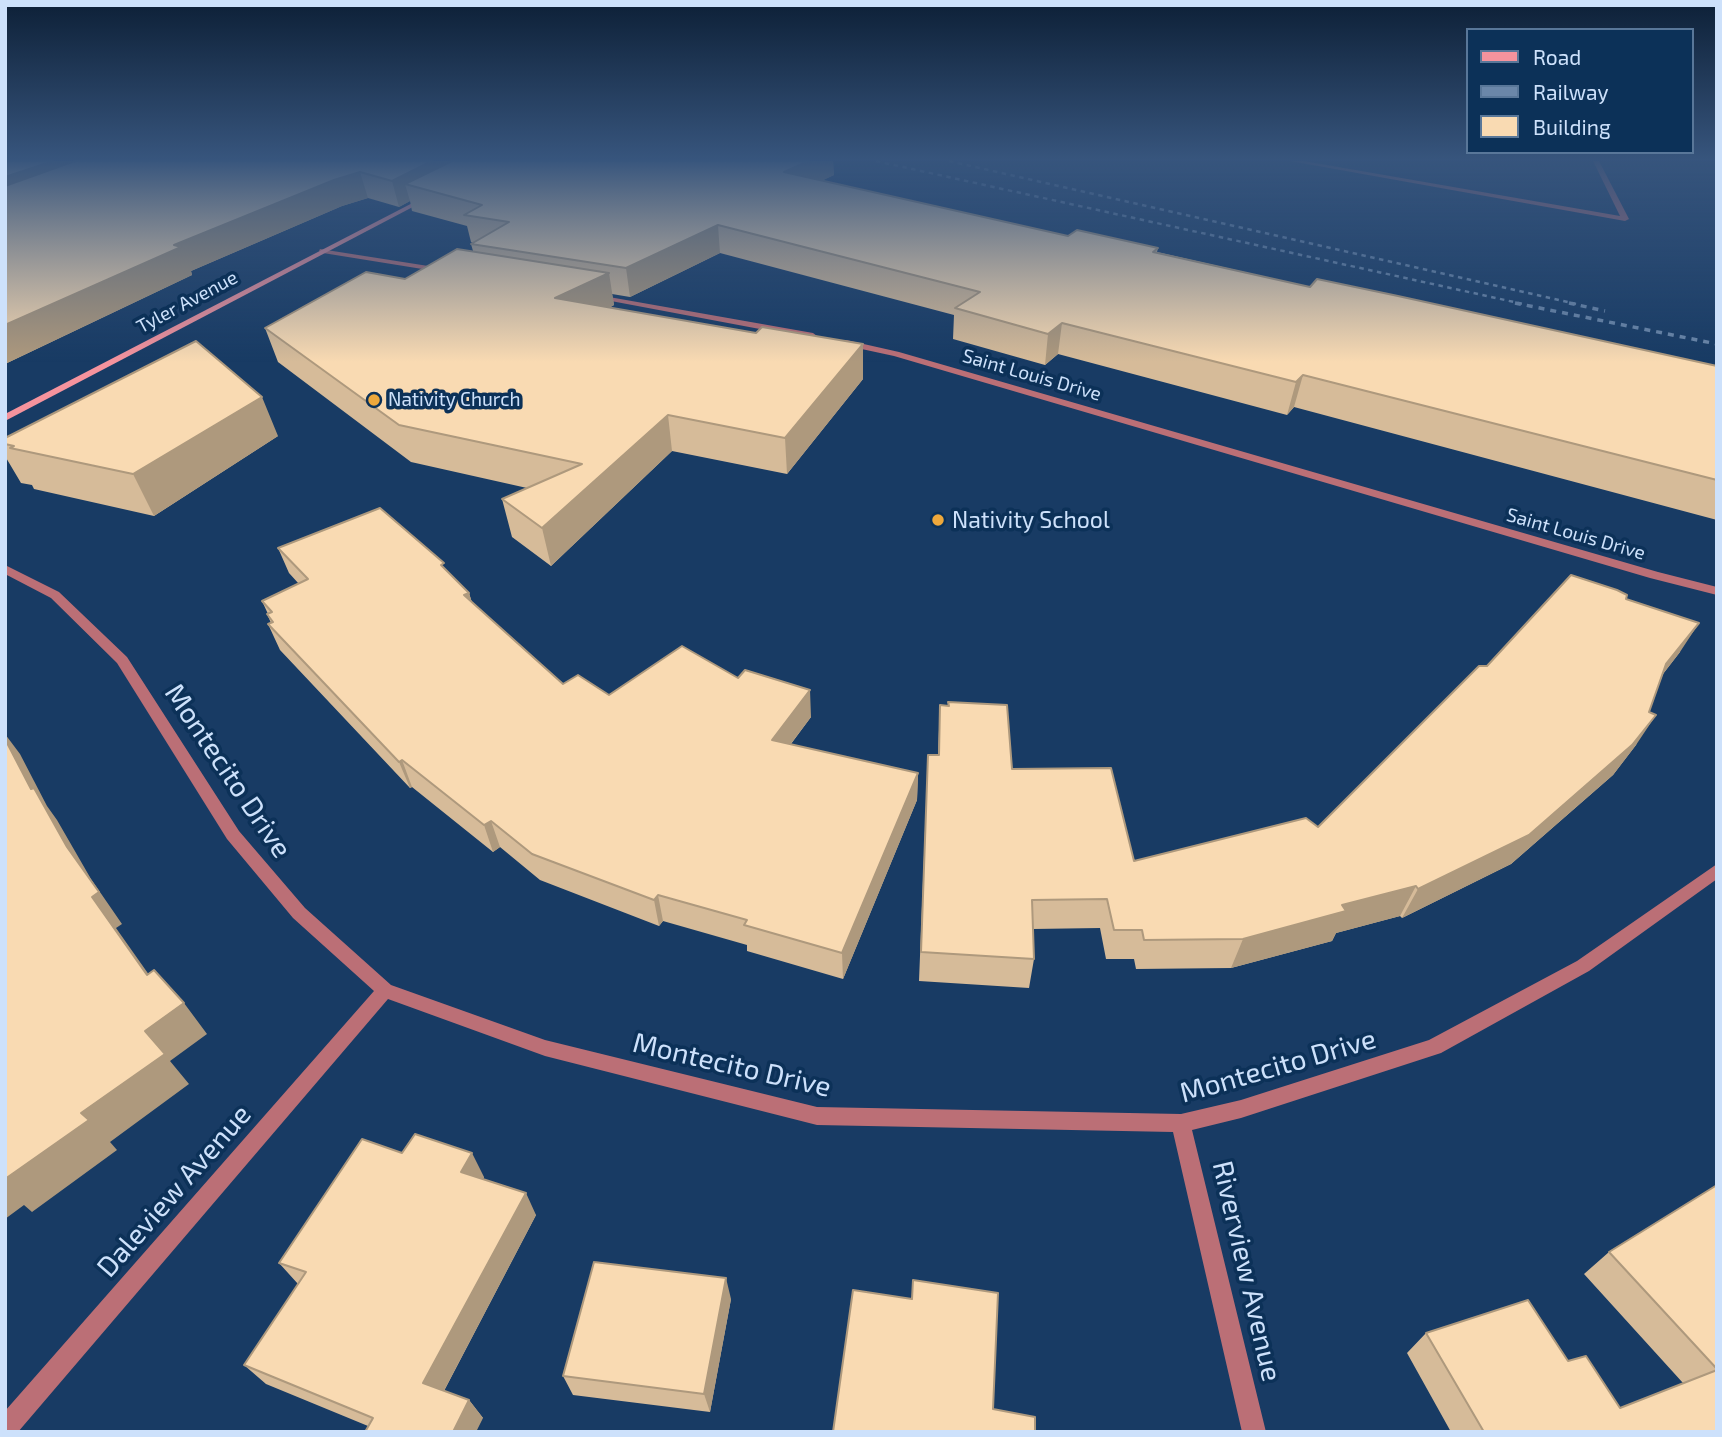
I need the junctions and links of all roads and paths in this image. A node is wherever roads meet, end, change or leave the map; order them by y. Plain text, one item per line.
1 (367, 228) edge
2 (323, 251) junction
3 (456, 273) edge
4 (589, 295) edge
5 (5, 418) edge
6 (5, 569) edge
7 (1717, 591) edge
8 (1717, 870) edge
9 (385, 990) junction
10 (1181, 1123) junction
11 (5, 1429) edge
12 (1254, 1432) edge

1 - 2 main road, Tyler Avenue
2 - 3 street
2 - 5 main road, Tyler Avenue
4 - 7 street, Saint Louis Drive
6 - 9 street, Montecito Drive
8 - 10 street, Montecito Drive
9 - 10 street, Montecito Drive
9 - 11 street, Daleview Avenue
10 - 12 street, Riverview Avenue

